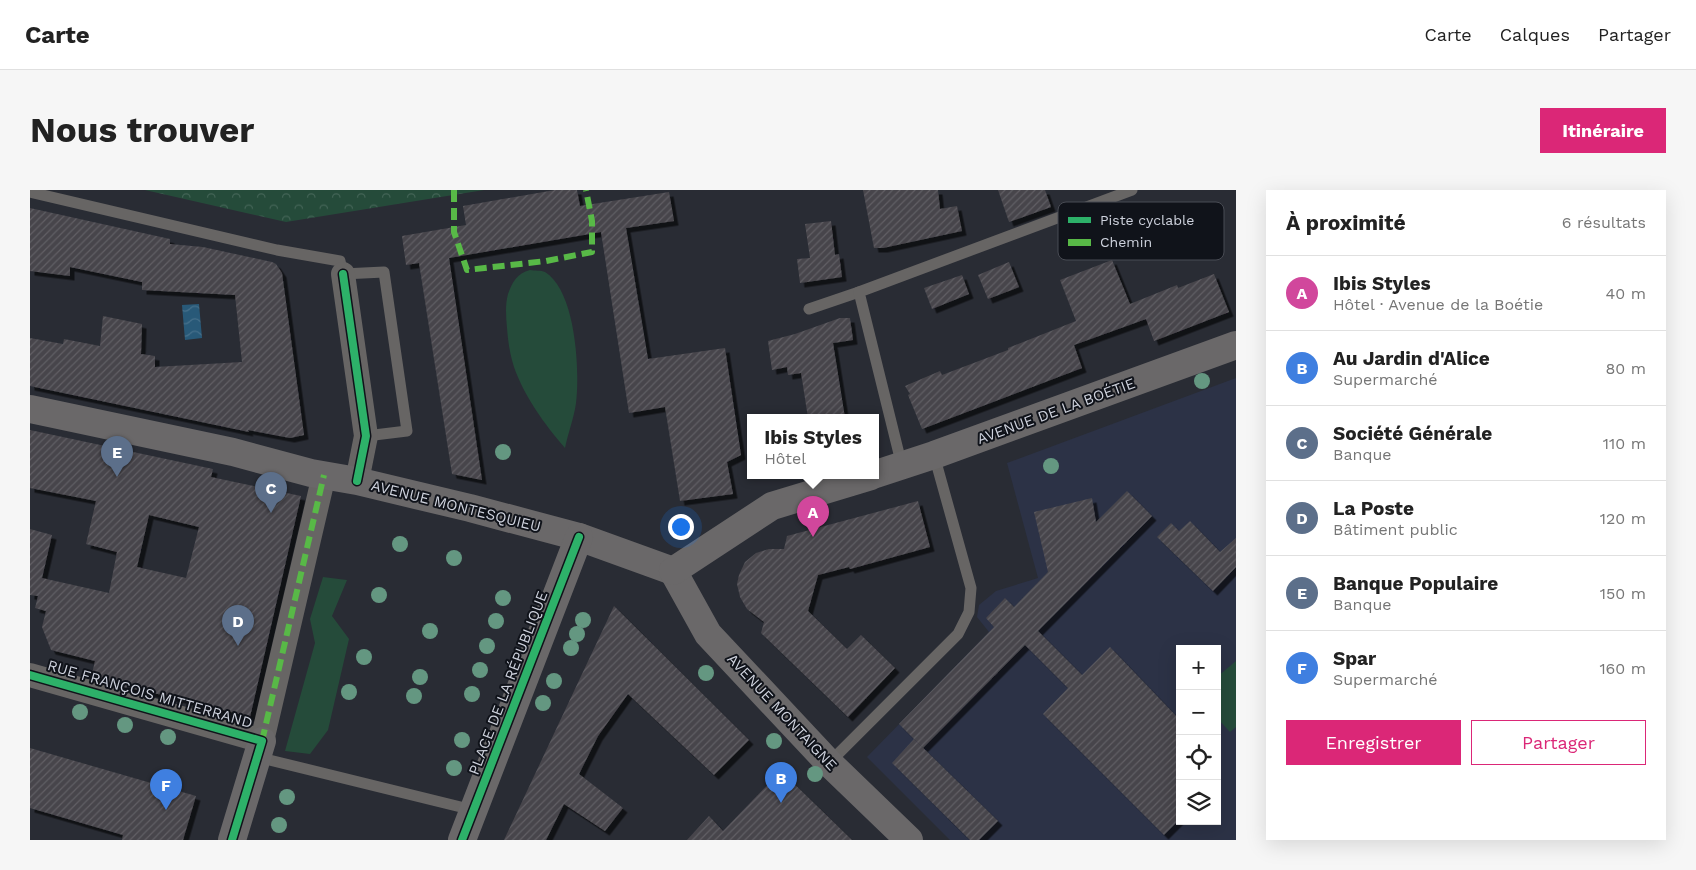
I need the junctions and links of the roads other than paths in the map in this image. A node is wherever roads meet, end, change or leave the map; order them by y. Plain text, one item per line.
1 (1132, 190) edge
2 (30, 192) edge
3 (1100, 202) edge
4 (1058, 218) edge
5 (343, 274) junction
6 (859, 292) junction
7 (809, 309) dead end
8 (1236, 345) edge
9 (30, 409) edge
10 (366, 436) junction
11 (934, 455) junction
12 (902, 466) junction
13 (879, 473) edge
14 (324, 475) junction
15 (861, 479) edge
16 (357, 481) junction
17 (579, 537) junction
18 (673, 570) junction
19 (30, 675) edge
20 (260, 749) junction
21 (829, 763) junction
22 (474, 810) junction
23 (232, 840) edge
24 (462, 840) edge
25 (909, 840) edge

1 - 3 lane
2 - 5 lane
4 - 6 lane
5 - 10 street
5 - 10 lane
6 - 7 lane
6 - 12 lane
8 - 11 main road, AVENUE DE LA BOÉTIE
9 - 14 main road, AVENUE MONTESQUIEU
10 - 16 street
11 - 12 main road, AVENUE DE LA BOÉTIE
11 - 21 lane
12 - 13 main road, AVENUE DE LA BOÉTIE
14 - 16 main road, AVENUE MONTESQUIEU
14 - 20 street
15 - 18 main road
16 - 17 main road, AVENUE MONTESQUIEU
17 - 18 main road, AVENUE MONTESQUIEU
17 - 22 main road, PLACE DE LA RÉPUBLIQUE
18 - 21 main road, AVENUE MONTAIGNE
19 - 20 street, RUE FRANÇOIS MITTERRAND
20 - 22 lane
20 - 23 main road
21 - 25 main road, AVENUE MONTAIGNE
22 - 24 main road, PLACE DE LA RÉPUBLIQUE

